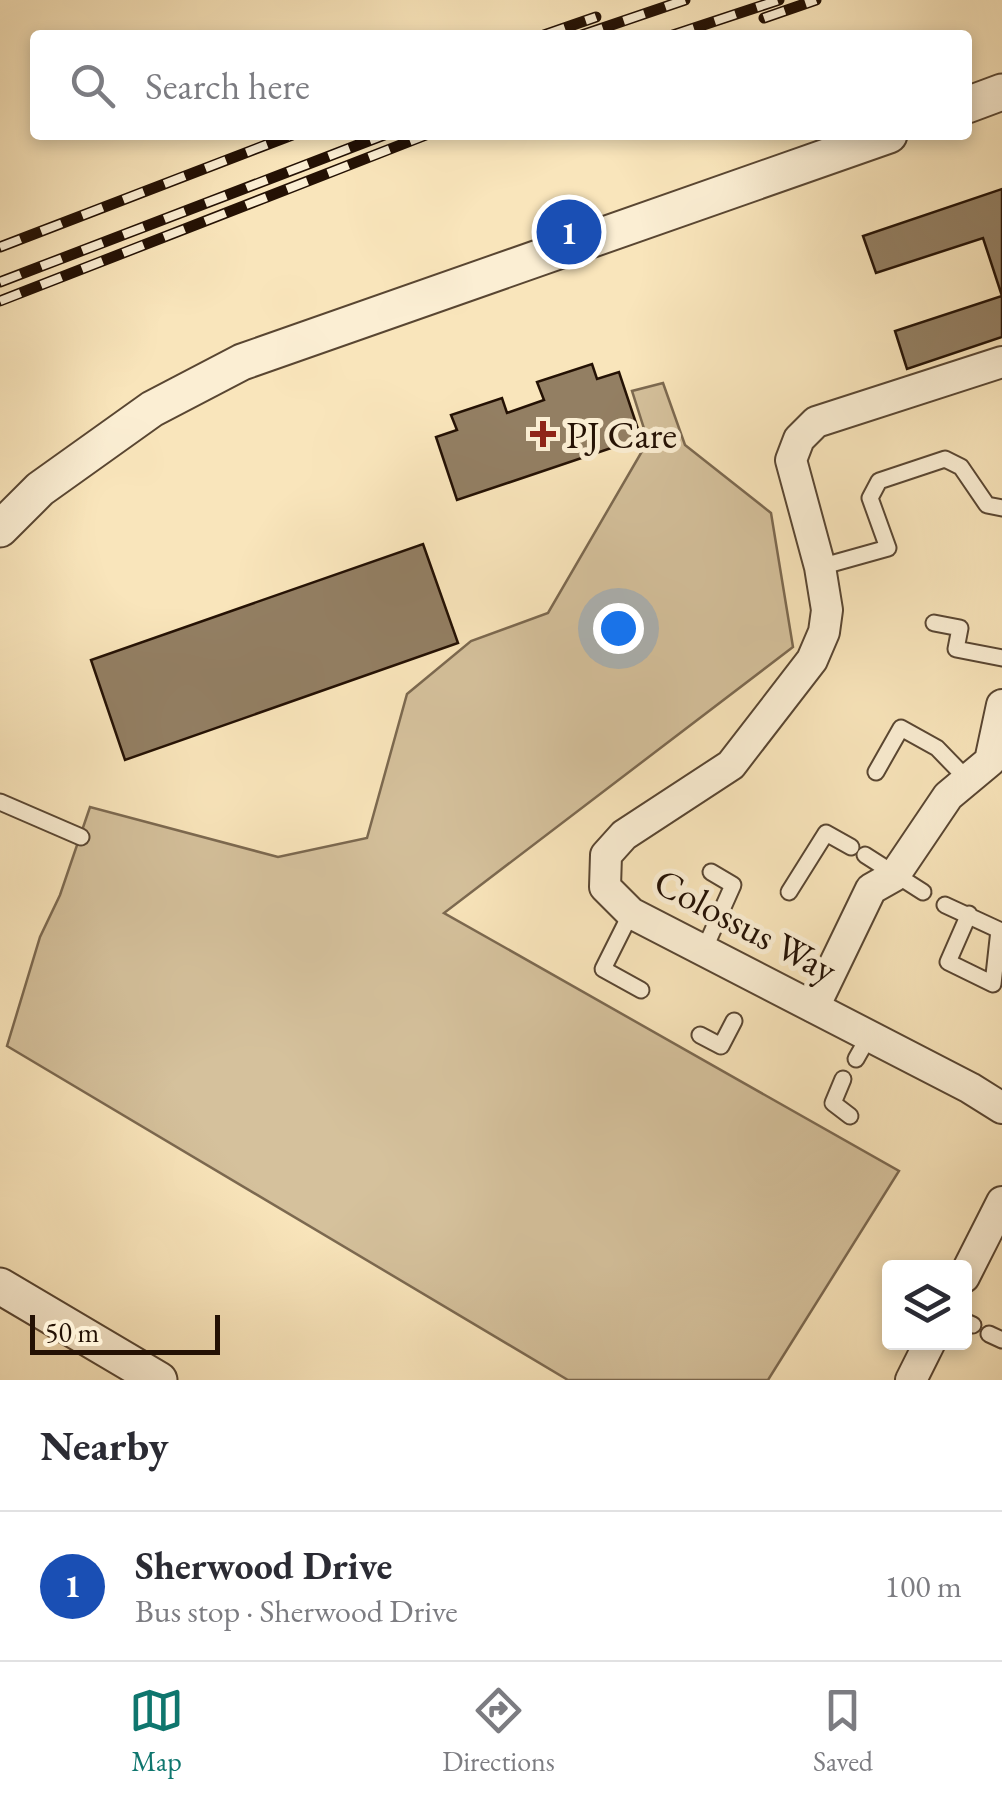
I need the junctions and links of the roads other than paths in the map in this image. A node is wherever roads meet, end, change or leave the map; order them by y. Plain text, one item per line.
1 (1002, 92) edge
2 (972, 103) edge
3 (875, 140) edge
4 (1002, 362) edge
5 (1002, 508) edge
6 (0, 529) edge
7 (820, 567) junction
8 (934, 623) dead end
9 (1002, 658) edge
10 (1002, 705) edge
11 (876, 772) dead end
12 (968, 780) junction
13 (0, 802) edge
14 (81, 837) dead end
15 (711, 872) dead end
16 (894, 876) junction
17 (789, 892) dead end
18 (923, 892) dead end
19 (944, 905) dead end
20 (631, 913) junction
21 (970, 914) junction
22 (704, 950) junction
23 (641, 990) dead end
24 (814, 1007) junction
25 (734, 1021) dead end
26 (700, 1035) dead end
27 (843, 1079) dead end
28 (1002, 1108) edge
29 (850, 1116) dead end
30 (998, 1220) edge
31 (972, 1263) edge
32 (0, 1286) edge
33 (926, 1350) edge
34 (159, 1380) edge
35 (911, 1380) edge

1 - 2 street
3 - 6 street
4 - 7 street, Colossus Way
5 - 7 lane
7 - 20 street, Colossus Way
8 - 9 lane
10 - 12 street
11 - 12 lane
12 - 16 street
13 - 14 lane
15 - 22 lane
16 - 17 lane
16 - 18 lane
16 - 24 street
19 - 21 lane
20 - 22 street, Colossus Way
20 - 23 lane
21 - 21 lane
22 - 24 street, Colossus Way
24 - 28 street, Colossus Way
25 - 26 lane
27 - 29 lane
30 - 31 street
32 - 34 street
33 - 35 street

